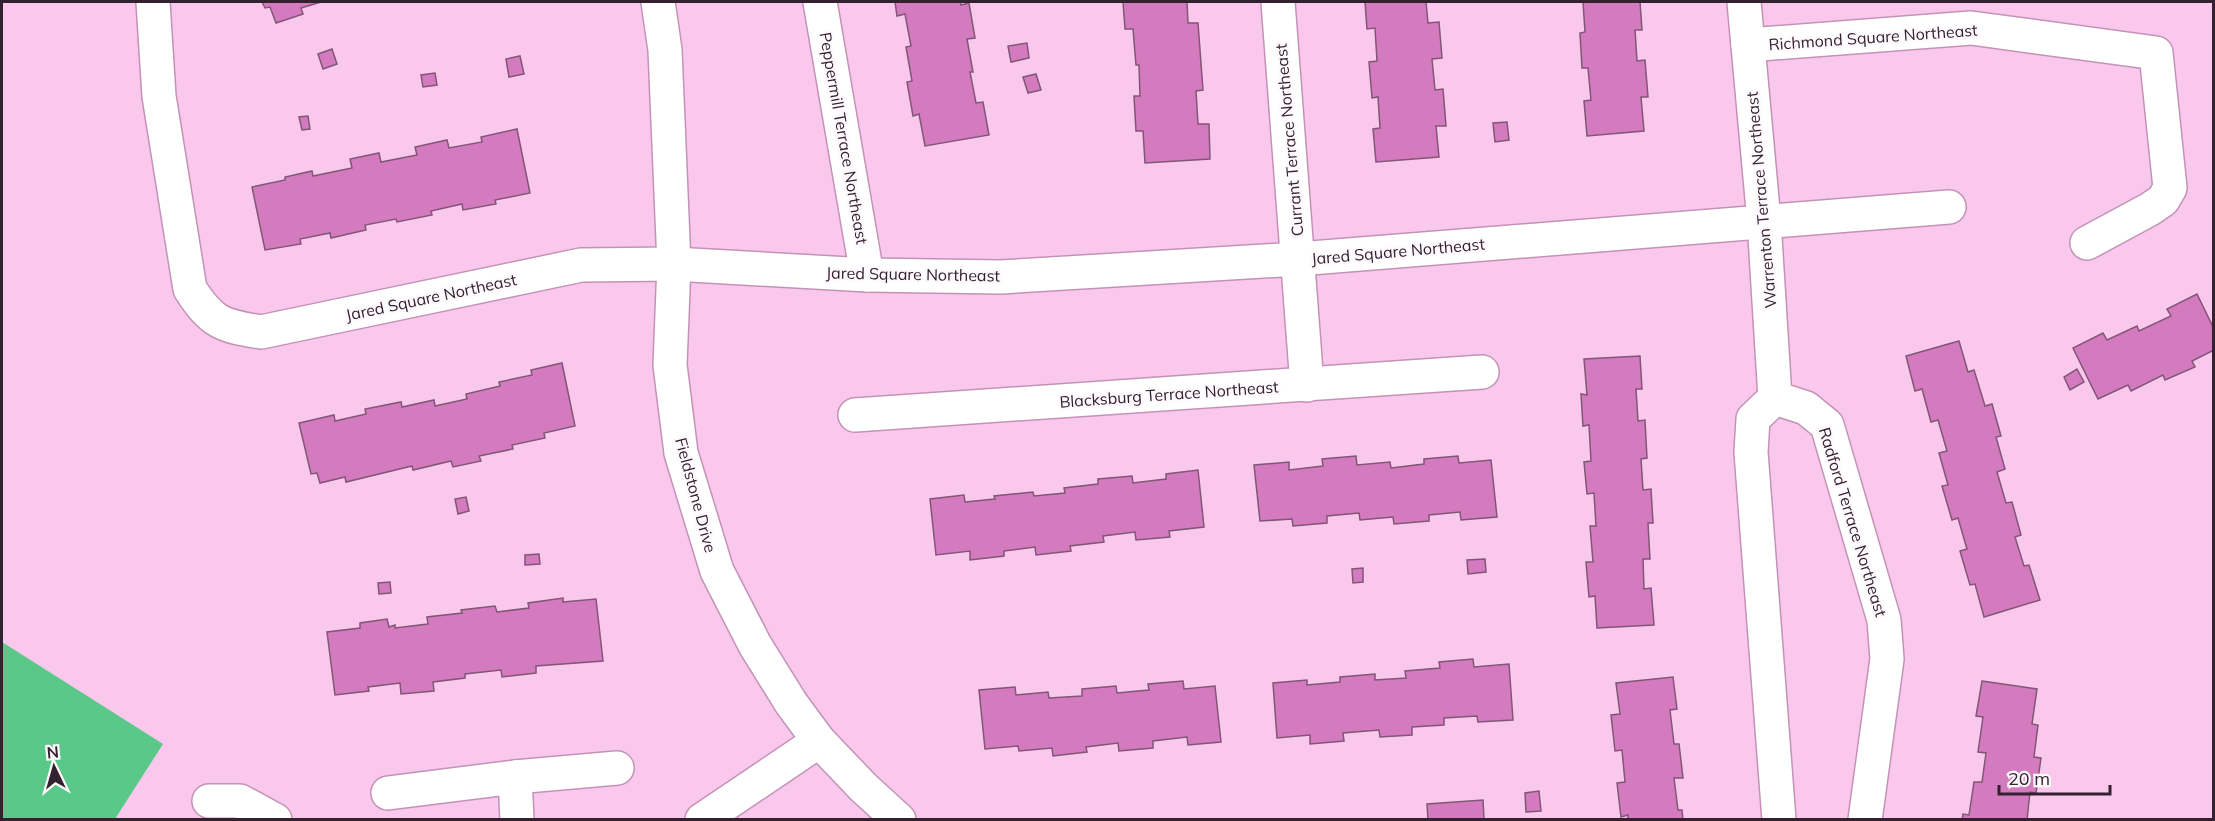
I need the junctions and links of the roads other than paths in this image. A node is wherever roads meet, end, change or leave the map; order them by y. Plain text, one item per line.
1 (153, 2) edge
2 (658, 2) edge
3 (820, 2) edge
4 (1278, 2) edge
5 (1744, 2) edge
6 (1748, 45) junction
7 (1949, 207) dead end
8 (1764, 221) junction
9 (2087, 243) dead end
10 (1298, 260) junction
11 (674, 264) junction
12 (867, 275) junction
13 (1482, 372) dead end
14 (1307, 385) junction
15 (1775, 398) junction
16 (855, 415) dead end
17 (819, 741) junction
18 (617, 768) dead end
19 (515, 777) junction
20 (388, 793) dead end
21 (208, 801) dead end
22 (275, 819) edge
23 (517, 819) edge
24 (702, 819) edge
25 (899, 819) edge
26 (1779, 819) edge
27 (1865, 819) edge

1 - 11 street, Jared Square Northeast
2 - 11 street, Fieldstone Drive
3 - 12 street, Peppermill Terrace Northeast
4 - 10 street, Currant Terrace Northeast
5 - 6 street, Warrenton Terrace Northeast
6 - 8 street, Warrenton Terrace Northeast
6 - 9 street, Richmond Square Northeast
7 - 8 street, Jared Square Northeast
8 - 10 street, Jared Square Northeast
8 - 15 street, Warrenton Terrace Northeast
10 - 12 street, Jared Square Northeast
10 - 14 street, Currant Terrace Northeast
11 - 12 street, Jared Square Northeast
11 - 17 street, Fieldstone Drive
13 - 14 street, Blacksburg Terrace Northeast
14 - 16 street, Blacksburg Terrace Northeast
15 - 26 street
15 - 27 street, Radford Terrace Northeast
17 - 24 street
17 - 25 street, Fieldstone Drive
18 - 19 street
19 - 20 street
19 - 23 street
21 - 22 street

